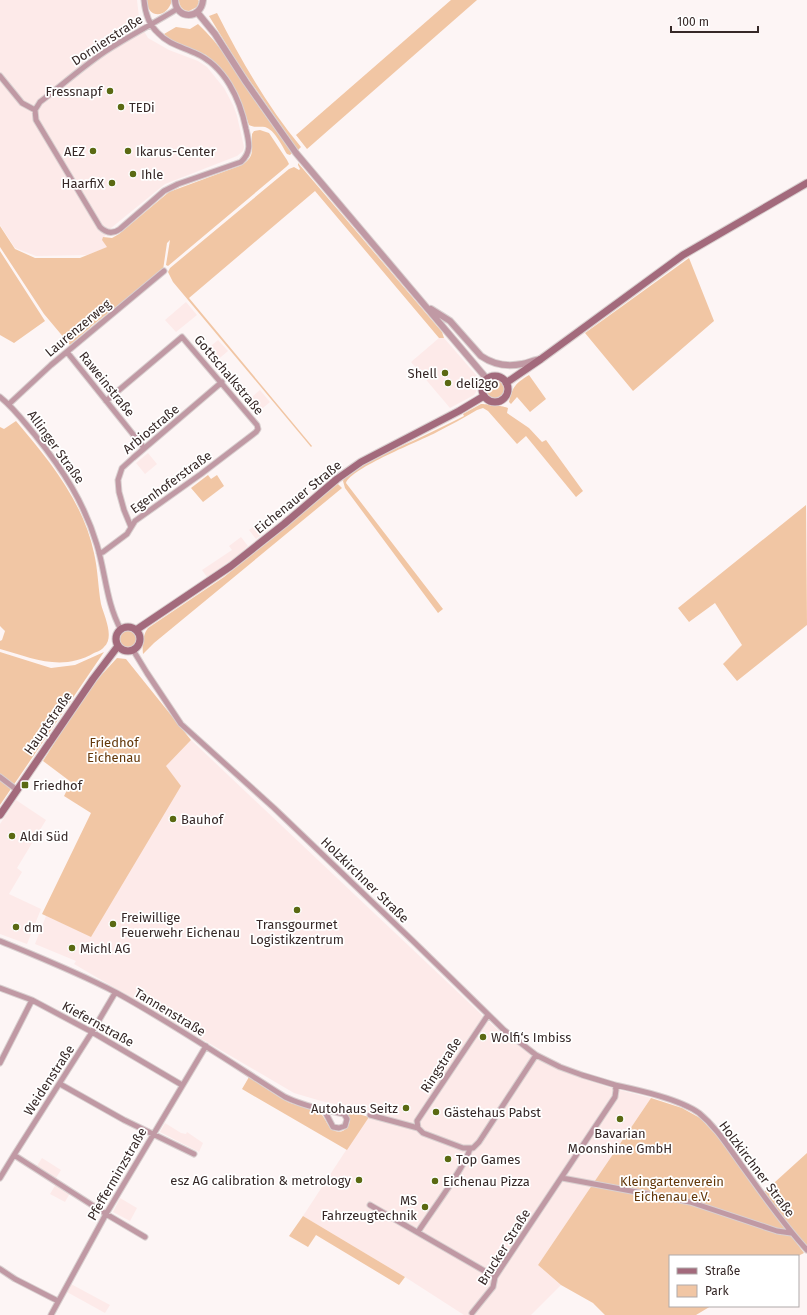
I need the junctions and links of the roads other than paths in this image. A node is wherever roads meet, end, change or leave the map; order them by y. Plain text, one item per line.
1 (144, 0) edge
2 (175, 0) edge
3 (203, 0) edge
4 (177, 9) junction
5 (197, 12) junction
6 (151, 25) junction
7 (0, 76) edge
8 (35, 110) junction
9 (807, 183) edge
10 (164, 271) dead end
11 (426, 306) junction
12 (67, 352) junction
13 (540, 359) junction
14 (488, 379) junction
15 (222, 382) junction
16 (506, 383) junction
17 (484, 396) junction
18 (0, 397) edge
19 (106, 402) junction
20 (9, 404) junction
21 (258, 428) joint
22 (144, 448) junction
23 (131, 527) junction
24 (99, 553) junction
25 (121, 630) junction
26 (136, 630) junction
27 (118, 646) junction
28 (133, 650) junction
29 (0, 777) edge
30 (17, 790) junction
31 (0, 815) edge
32 (0, 941) edge
33 (0, 988) edge
34 (116, 992) junction
35 (32, 1000) junction
36 (488, 1015) junction
37 (92, 1032) junction
38 (206, 1046) junction
39 (536, 1055) junction
40 (0, 1063) edge
41 (60, 1084) junction
42 (182, 1085) junction
43 (616, 1087) junction
44 (324, 1110) junction
45 (370, 1114) dead end
46 (418, 1128) junction
47 (153, 1134) junction
48 (470, 1148) junction
49 (14, 1154) junction
50 (194, 1154) dead end
51 (0, 1178) edge
52 (562, 1178) junction
53 (370, 1205) dead end
54 (106, 1214) junction
55 (418, 1232) junction
56 (791, 1233) junction
57 (145, 1237) dead end
58 (807, 1250) edge
59 (0, 1270) edge
60 (495, 1276) junction
61 (58, 1301) junction
62 (472, 1313) dead end
63 (51, 1315) edge

1 - 6 street
2 - 4 street
3 - 5 street
4 - 5 street
4 - 6 street, Dornierstraße
5 - 11 street
6 - 8 street, Dornierstraße
6 - 8 street
7 - 8 street
9 - 13 main road
10 - 12 street, Laurenzerweg
11 - 13 street
11 - 14 street
12 - 19 street, Raweinstraße
12 - 20 street, Laurenzerweg
13 - 16 main road
14 - 16 main road
14 - 17 main road
15 - 19 street, Gottschalkstraße
15 - 21 street, Gottschalkstraße
15 - 22 street, Arbiostraße
16 - 17 main road
17 - 26 main road, Eichenauer Straße
18 - 20 street, Allinger Straße
19 - 22 street, Raweinstraße
20 - 24 street, Allinger Straße
21 - 23 street, Egenhoferstraße
22 - 23 street, Arbiostraße
23 - 24 street, Egenhoferstraße
24 - 25 street, Allinger Straße
25 - 26 main road
25 - 27 main road
26 - 28 main road
27 - 28 main road
27 - 30 main road, Hauptstraße
28 - 36 street, Holzkirchner Straße
29 - 30 street
30 - 31 main road, Hauptstraße
32 - 34 street, Tannenstraße
33 - 35 street, Kiefernstraße
34 - 37 street, Weidenstraße
34 - 38 street, Tannenstraße
35 - 37 street, Kiefernstraße
35 - 40 street
36 - 39 street, Holzkirchner Straße
36 - 46 street, Ringstraße
37 - 41 street, Weidenstraße
37 - 42 street, Kiefernstraße
38 - 42 street, Pfefferminzstraße
38 - 44 street, Tannenstraße
39 - 43 street, Holzkirchner Straße
39 - 48 street
41 - 47 street
41 - 49 street, Weidenstraße
42 - 47 street, Pfefferminzstraße
43 - 52 street, Brucker Straße
43 - 56 street, Holzkirchner Straße
44 - 44 street, Tannenstraße
45 - 46 street
46 - 48 street
47 - 50 street
47 - 54 street, Pfefferminzstraße
48 - 55 street
49 - 51 street, Weidenstraße
49 - 54 street
52 - 56 street
52 - 60 street, Brucker Straße
53 - 55 street
54 - 57 street
54 - 61 street, Pfefferminzstraße
55 - 60 street
56 - 58 street, Holzkirchner Straße
59 - 61 street
60 - 62 street, Brucker Straße
61 - 63 street, Pfefferminzstraße

